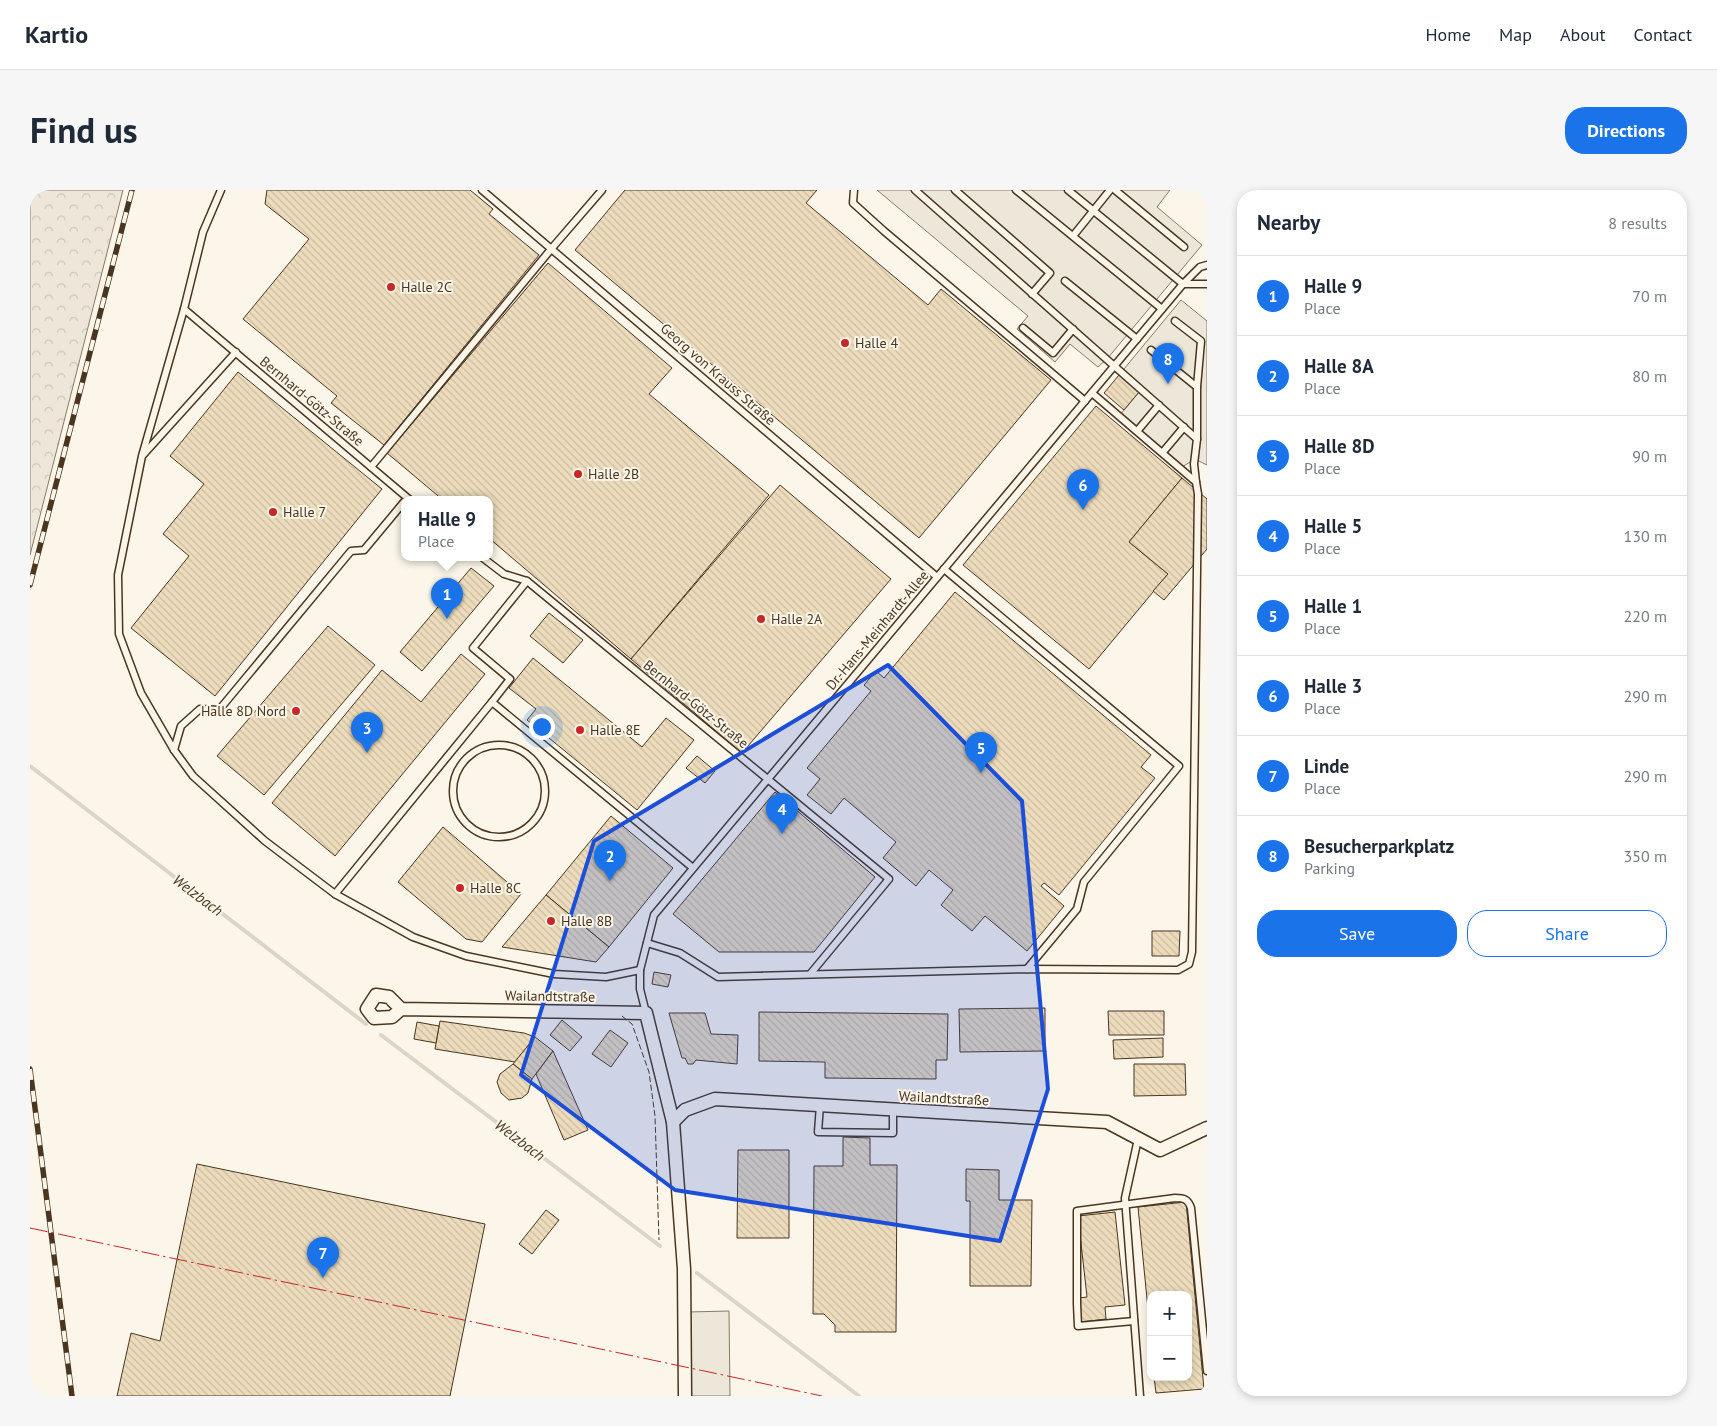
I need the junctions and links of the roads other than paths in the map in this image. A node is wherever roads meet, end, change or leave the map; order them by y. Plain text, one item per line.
1 (221, 190) edge
2 (482, 190) edge
3 (602, 190) edge
4 (854, 190) edge
5 (915, 190) edge
6 (954, 190) edge
7 (1016, 190) edge
8 (1068, 190) edge
9 (1110, 190) edge
10 (1115, 190) edge
11 (1093, 211) junction
12 (1073, 236) junction
13 (1184, 247) dead end
14 (552, 248) junction
15 (1207, 258) edge
16 (1203, 266) edge
17 (1065, 281) dead end
18 (1183, 284) junction
19 (1207, 284) edge
20 (1032, 294) junction
21 (184, 309) junction
22 (1162, 309) junction
23 (1175, 321) dead end
24 (1023, 328) dead end
25 (1073, 329) junction
26 (1137, 339) junction
27 (1151, 350) dead end
28 (236, 352) junction
29 (1114, 366) junction
30 (1197, 387) junction
31 (1092, 393) junction
32 (1085, 401) junction
33 (1159, 405) junction
34 (1184, 427) junction
35 (1138, 430) dead end
36 (1197, 439) junction
37 (1164, 452) dead end
38 (142, 456) junction
39 (371, 467) junction
40 (1196, 482) junction
41 (403, 496) edge
42 (401, 507) edge
43 (487, 561) edge
44 (944, 569) junction
45 (937, 577) junction
46 (527, 581) junction
47 (492, 702) junction
48 (174, 750) junction
49 (461, 762) joint
50 (1180, 766) junction
51 (1193, 776) junction
52 (768, 779) junction
53 (693, 868) junction
54 (335, 894) junction
55 (647, 943) junction
56 (1028, 969) junction
57 (640, 970) junction
58 (811, 974) junction
59 (401, 1009) dead end
60 (646, 1013) junction
61 (820, 1106) junction
62 (893, 1110) junction
63 (674, 1122) junction
64 (1207, 1128) edge
65 (1138, 1139) junction
66 (1126, 1204) junction
67 (1134, 1321) junction
68 (1207, 1371) edge
69 (685, 1396) edge
70 (1140, 1396) edge

1 - 21 lane
2 - 14 lane, Georg von Krauss Straße
3 - 14 lane
4 - 32 lane
5 - 20 lane
6 - 20 lane
7 - 12 lane
8 - 11 lane
9 - 11 lane
10 - 13 lane
11 - 12 lane
11 - 18 lane
12 - 22 lane
14 - 39 lane
14 - 45 lane, Georg von Krauss Straße
15 - 16 lane, Dr.-Hans-Meinhardt-Allee
16 - 18 lane, Dr.-Hans-Meinhardt-Allee
17 - 26 lane
18 - 19 lane
18 - 22 lane, Dr.-Hans-Meinhardt-Allee
20 - 25 lane
21 - 28 lane, Bernhard-Götz-Straße
21 - 38 lane
22 - 26 lane, Dr.-Hans-Meinhardt-Allee
23 - 30 lane
24 - 25 lane
25 - 29 lane
26 - 29 lane, Dr.-Hans-Meinhardt-Allee
27 - 30 lane
28 - 38 lane
28 - 39 lane, Bernhard-Götz-Straße
29 - 31 lane, Dr.-Hans-Meinhardt-Allee
29 - 33 lane
30 - 36 lane
31 - 32 lane, Dr.-Hans-Meinhardt-Allee
31 - 40 lane
32 - 44 lane, Dr.-Hans-Meinhardt-Allee
33 - 34 lane
33 - 35 lane
34 - 36 lane
34 - 37 lane
36 - 40 lane
38 - 48 lane
39 - 41 lane, Bernhard-Götz-Straße
40 - 51 lane
42 - 48 lane
43 - 46 lane, Bernhard-Götz-Straße
44 - 45 lane, Dr.-Hans-Meinhardt-Allee
44 - 50 lane
45 - 52 lane, Dr.-Hans-Meinhardt-Allee
46 - 47 lane
46 - 52 lane, Bernhard-Götz-Straße
47 - 53 lane
47 - 54 lane
48 - 54 lane
49 - 49 lane
50 - 51 lane
50 - 56 lane
51 - 56 lane
52 - 53 lane, Dr.-Hans-Meinhardt-Allee
52 - 58 lane, Bernhard-Götz-Straße
53 - 55 lane, Dr.-Hans-Meinhardt-Allee
54 - 57 lane
55 - 57 lane, Dr.-Hans-Meinhardt-Allee
55 - 58 lane
56 - 58 lane
57 - 60 lane, Dr.-Hans-Meinhardt-Allee
59 - 60 street, Wailandtstraße
60 - 63 street
61 - 62 street, Wailandtstraße
61 - 62 lane
61 - 63 street, Wailandtstraße
62 - 65 street, Wailandtstraße
63 - 69 street
64 - 65 street, Wailandtstraße
65 - 66 lane
66 - 67 lane
66 - 67 lane
66 - 68 lane
67 - 70 lane

